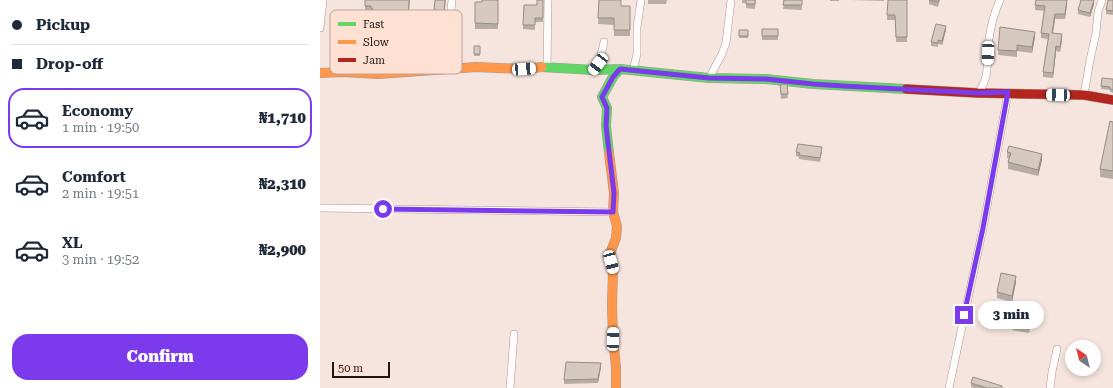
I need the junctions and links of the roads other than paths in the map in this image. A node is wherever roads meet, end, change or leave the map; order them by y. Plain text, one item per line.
1 (323, 0) edge
2 (452, 0) edge
3 (548, 0) edge
4 (641, 0) edge
5 (731, 0) edge
6 (1000, 0) edge
7 (1102, 0) edge
8 (451, 10) edge
9 (320, 28) edge
10 (604, 42) dead end
11 (462, 68) edge
12 (547, 68) junction
13 (620, 69) junction
14 (594, 70) junction
15 (633, 70) junction
16 (320, 73) edge
17 (330, 73) edge
18 (709, 78) junction
19 (1008, 92) junction
20 (978, 93) junction
21 (1084, 95) junction
22 (1113, 100) edge
23 (320, 208) edge
24 (613, 212) junction
25 (514, 334) dead end
26 (1057, 349) dead end
27 (510, 388) edge
28 (616, 388) edge
29 (948, 388) edge
30 (1050, 388) edge

1 - 9 street
2 - 8 street
3 - 12 street
4 - 15 street
5 - 18 street
6 - 20 street
7 - 21 street
10 - 14 street
11 - 12 street
12 - 14 street
13 - 14 street
13 - 15 street
13 - 24 street
15 - 18 street
16 - 17 street
18 - 20 street
19 - 20 street
19 - 21 street
19 - 29 street
21 - 22 street
23 - 24 street
24 - 28 street
25 - 27 street
26 - 30 street

